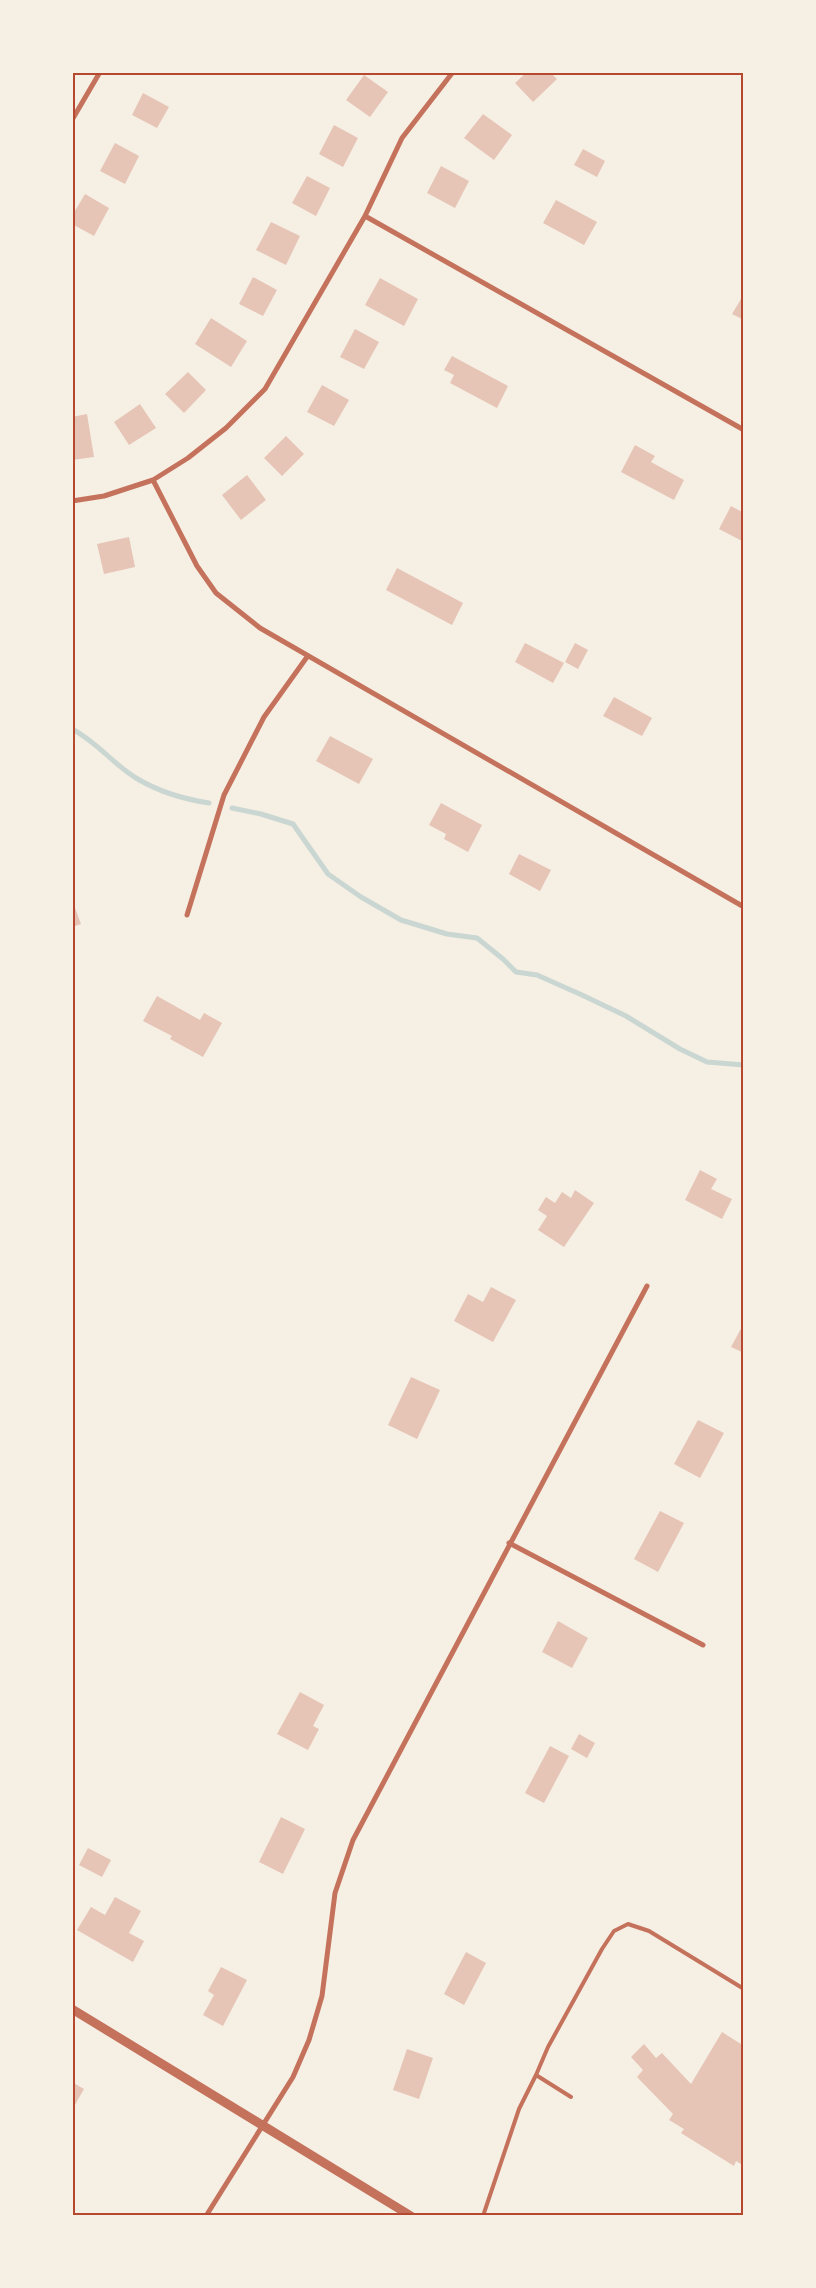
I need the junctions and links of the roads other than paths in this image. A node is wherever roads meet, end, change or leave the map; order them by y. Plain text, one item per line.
1 (100, 72) edge
2 (454, 72) edge
3 (72, 120) edge
4 (365, 216) junction
5 (744, 430) edge
6 (153, 480) junction
7 (72, 501) edge
8 (307, 657) junction
9 (744, 907) edge
10 (187, 916) dead end
11 (647, 1286) dead end
12 (509, 1543) junction
13 (703, 1645) dead end
14 (744, 1989) edge
15 (72, 2009) edge
16 (536, 2075) junction
17 (571, 2097) dead end
18 (262, 2124) junction
19 (206, 2216) edge
20 (411, 2216) edge
21 (483, 2216) edge

1 - 3 street
2 - 4 street
4 - 5 street
4 - 6 street
6 - 7 street
6 - 8 street
8 - 9 street
8 - 10 street
11 - 12 street
12 - 13 street
12 - 18 street
14 - 16 lane
15 - 18 street
16 - 17 lane
16 - 21 lane
18 - 19 street
18 - 20 street

